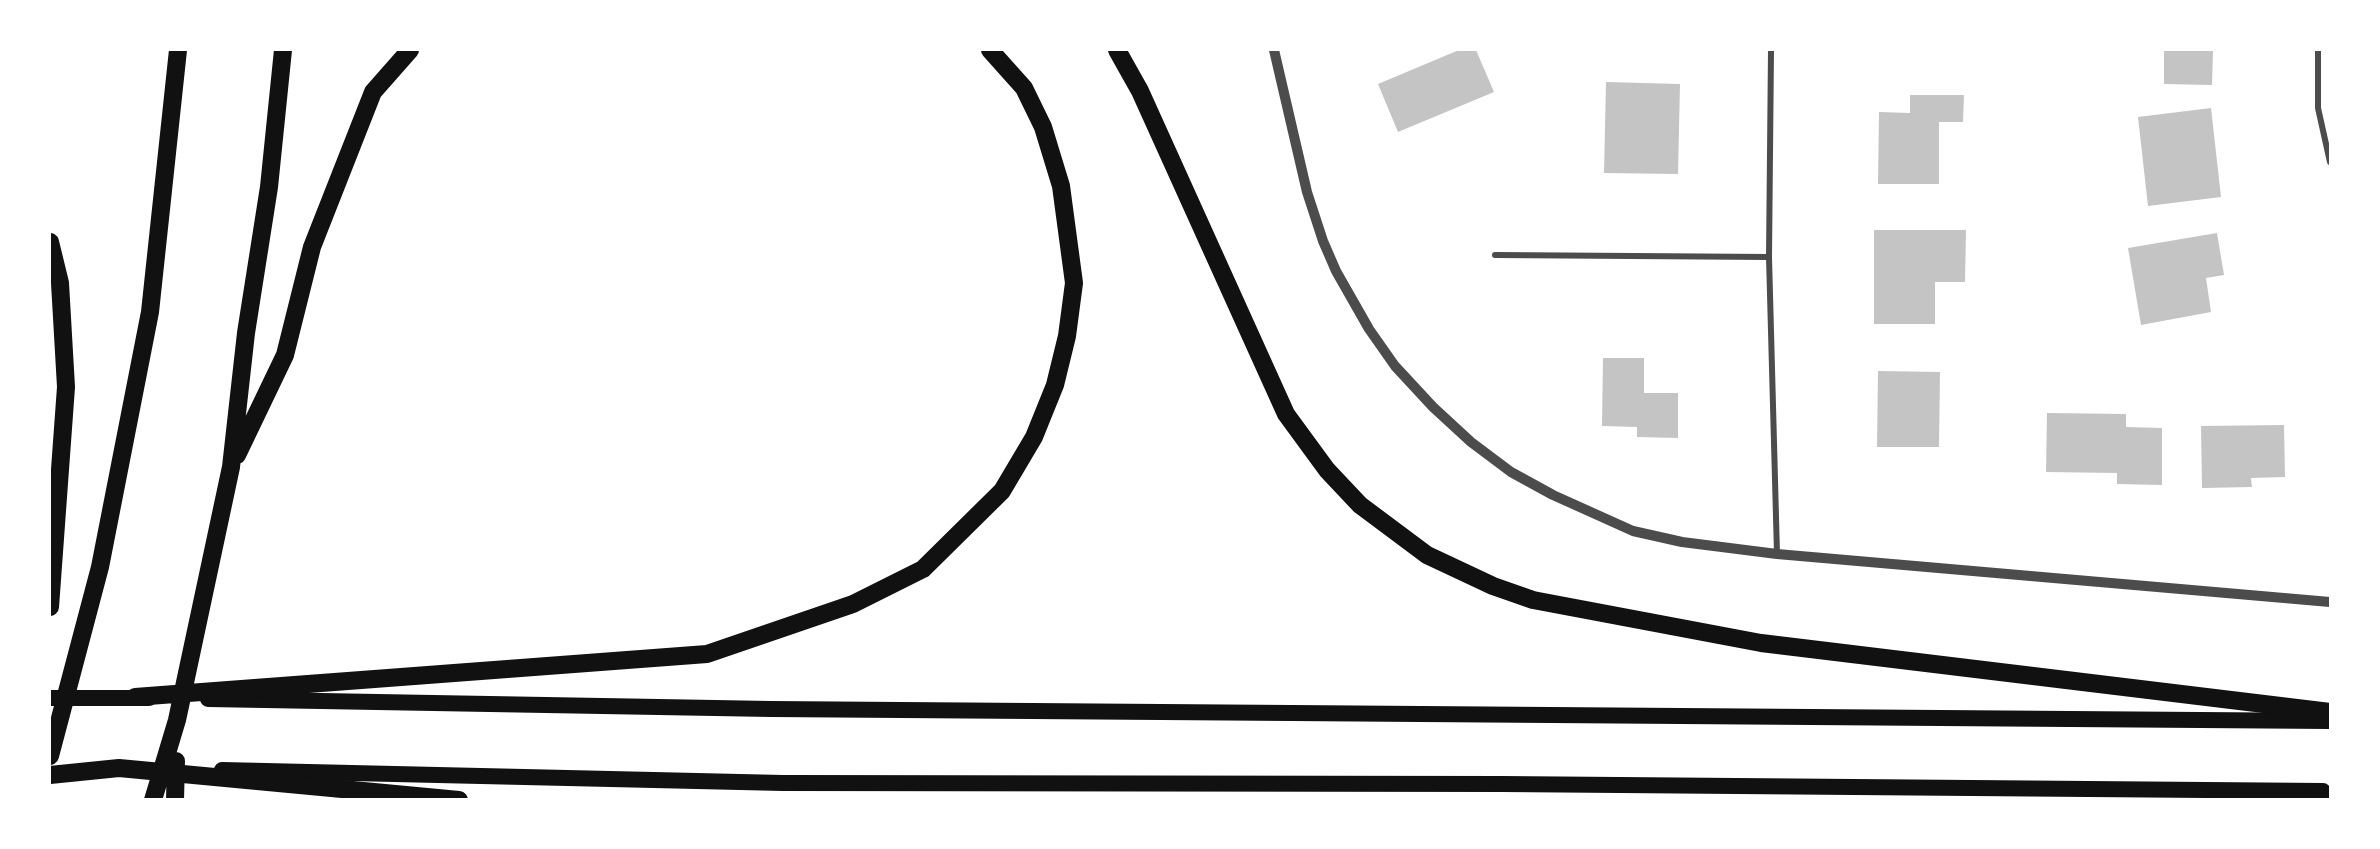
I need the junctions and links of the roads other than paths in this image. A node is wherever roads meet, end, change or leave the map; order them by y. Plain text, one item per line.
1 (177, 50) edge
2 (283, 50) edge
3 (410, 50) edge
4 (990, 50) edge
5 (1117, 50) edge
6 (1274, 50) edge
7 (1771, 50) edge
8 (2318, 50) edge
9 (2331, 162) edge
10 (50, 242) edge
11 (1495, 255) dead end
12 (1769, 257) junction
13 (231, 468) junction
14 (1777, 554) junction
15 (2331, 602) edge
16 (50, 607) edge
17 (135, 697) junction
18 (50, 698) edge
19 (2331, 712) edge
20 (177, 720) junction
21 (2331, 721) edge
22 (50, 756) edge
23 (119, 768) junction
24 (50, 775) edge
25 (2331, 791) edge
26 (2331, 798) edge
27 (153, 800) edge
28 (175, 800) edge
29 (459, 800) edge
30 (2304, 800) edge

1 - 22 highway
2 - 13 highway
3 - 13 highway
4 - 17 highway
5 - 19 highway
6 - 14 street
7 - 12 street
8 - 9 street
10 - 16 highway
11 - 12 street
12 - 14 street
13 - 20 highway
14 - 15 street
17 - 18 highway
17 - 21 highway
20 - 27 highway
20 - 28 highway
23 - 24 highway
23 - 25 highway
23 - 29 highway
26 - 30 highway

